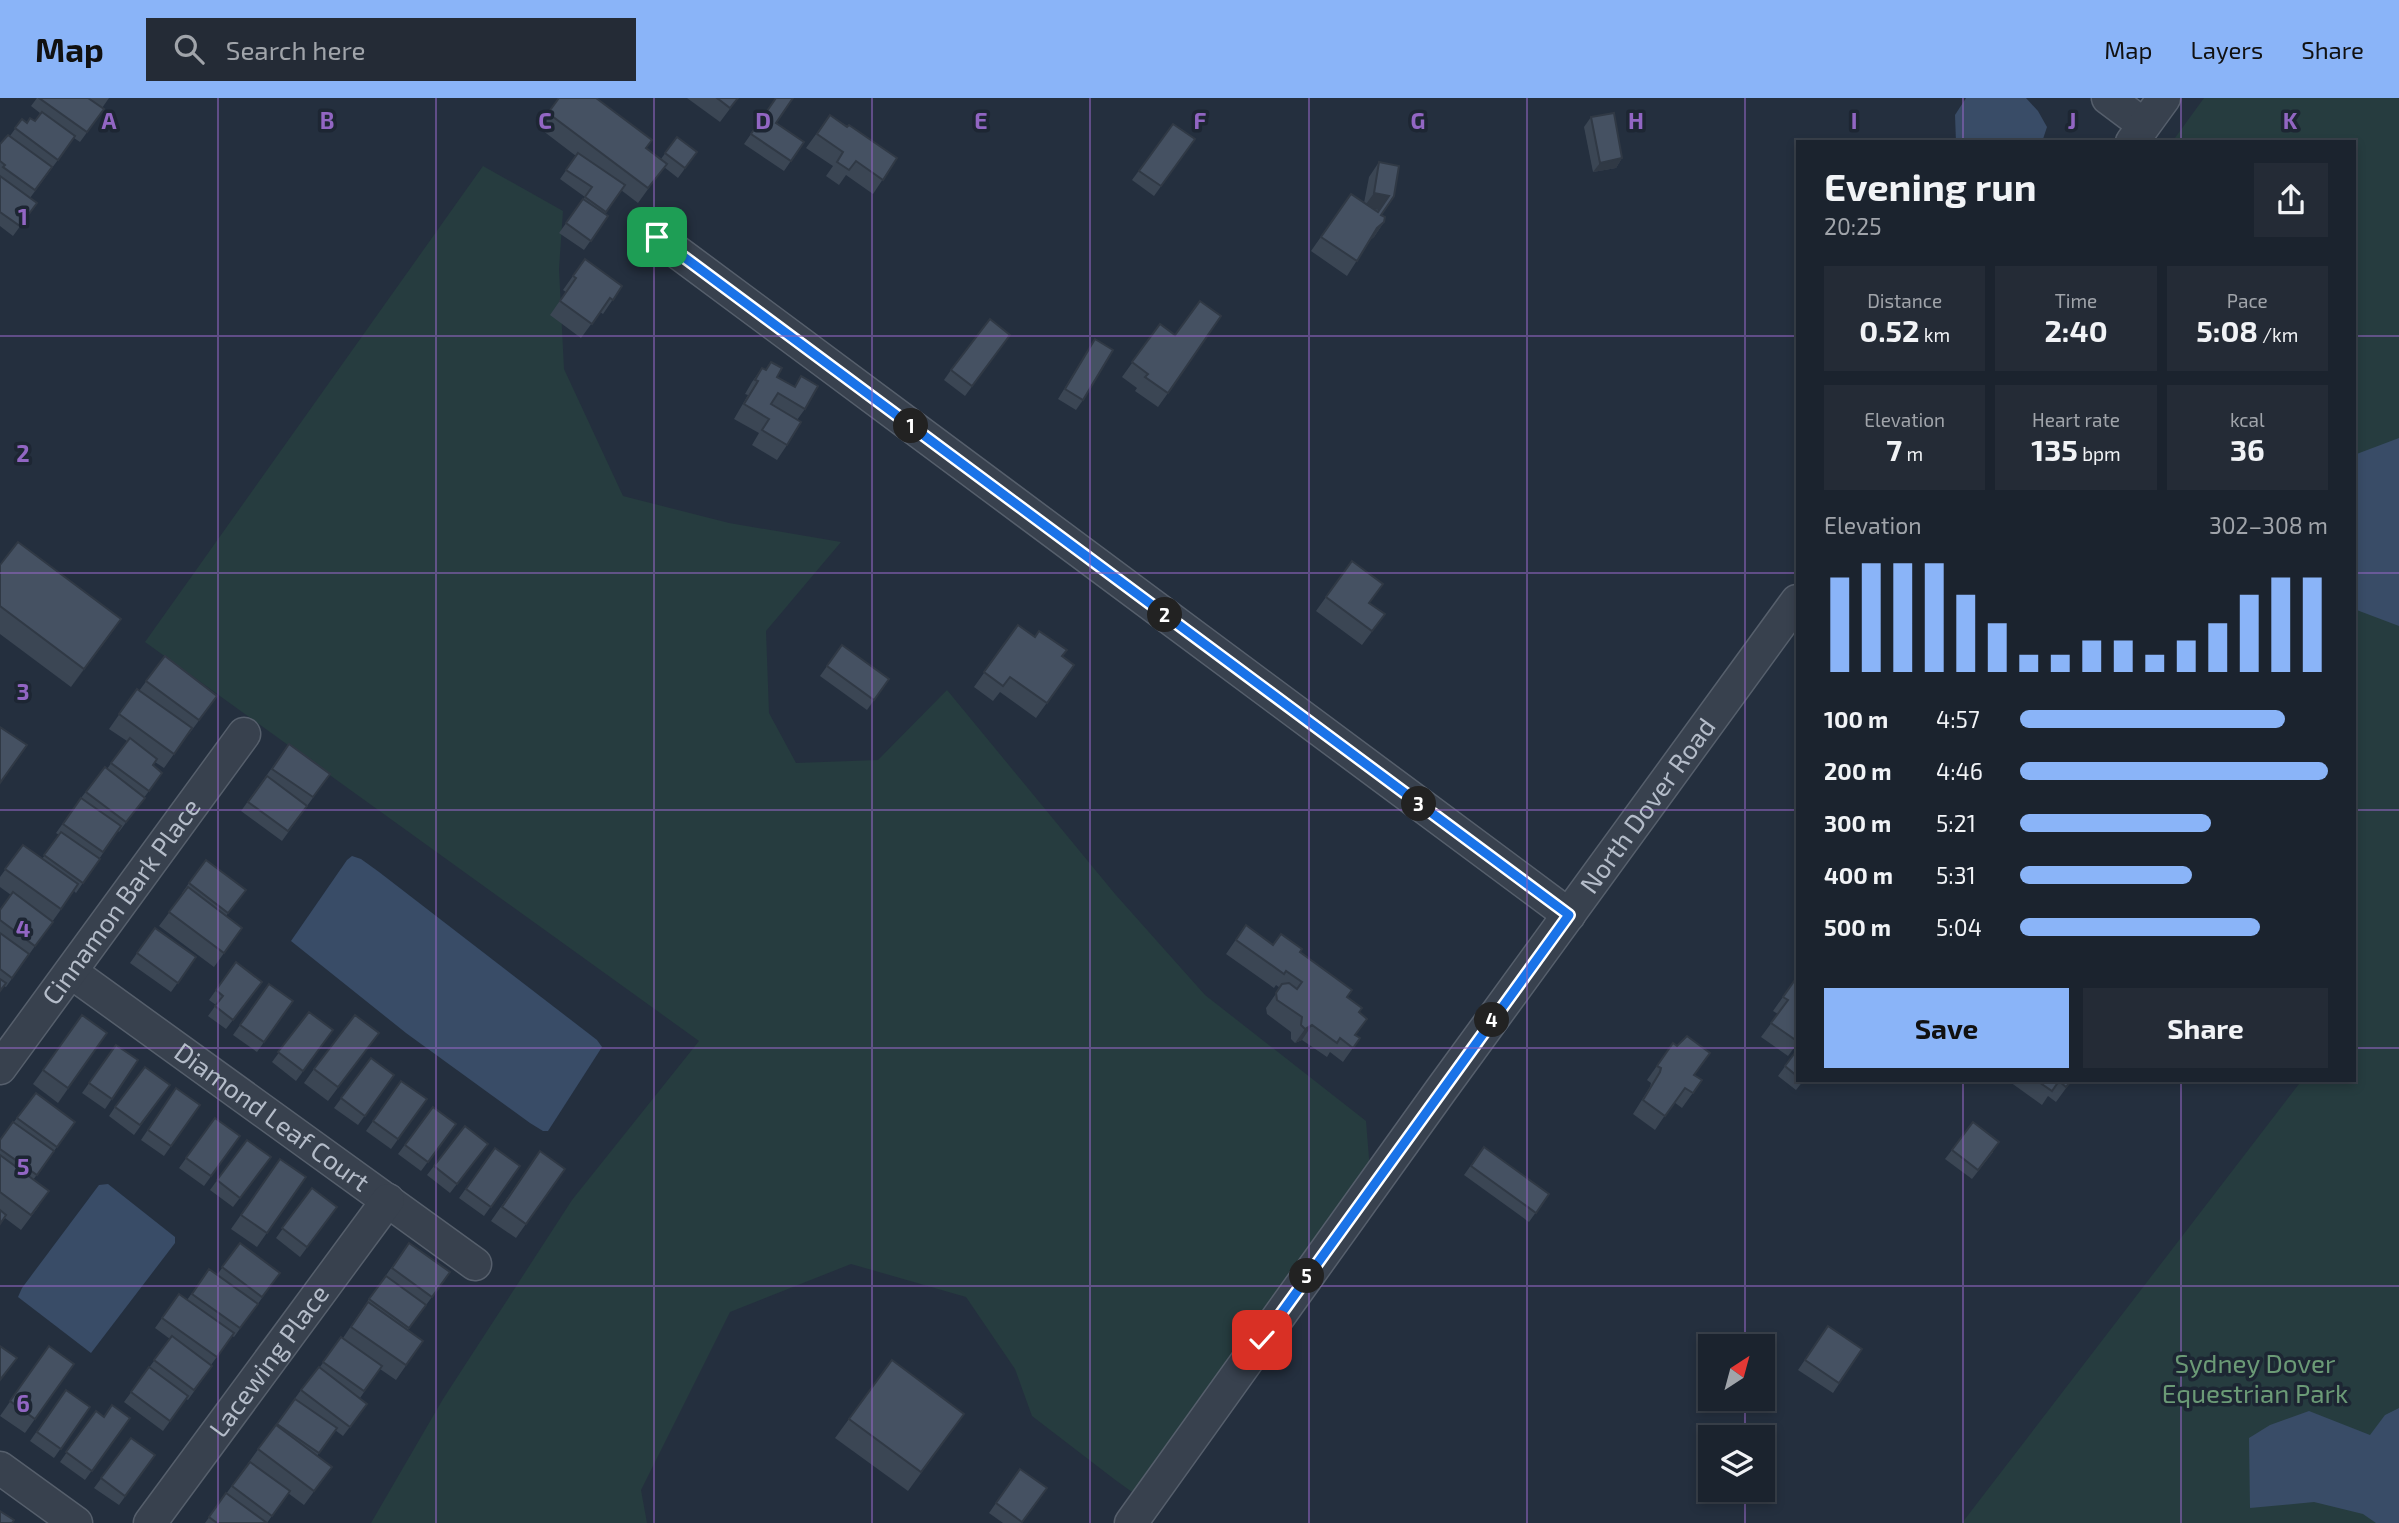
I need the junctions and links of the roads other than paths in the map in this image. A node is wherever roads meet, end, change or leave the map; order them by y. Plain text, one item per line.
1 (2108, 98) edge
2 (2164, 98) edge
3 (2138, 133) edge
4 (657, 237) dead end
5 (1796, 602) edge
6 (244, 734) dead end
7 (1569, 915) junction
8 (71, 972) junction
9 (0, 1068) edge
10 (388, 1200) junction
11 (475, 1264) dead end
12 (0, 1468) edge
13 (76, 1523) edge
14 (150, 1523) edge
15 (1131, 1523) edge

1 - 3 street
2 - 3 street
4 - 7 street
5 - 7 street, North Dover Road
6 - 8 street, Cinnamon Bark Place
7 - 15 street, North Dover Road
8 - 9 street, Cinnamon Bark Place
8 - 10 street, Diamond Leaf Court
10 - 11 street, Diamond Leaf Court
10 - 14 street, Lacewing Place
12 - 13 street

